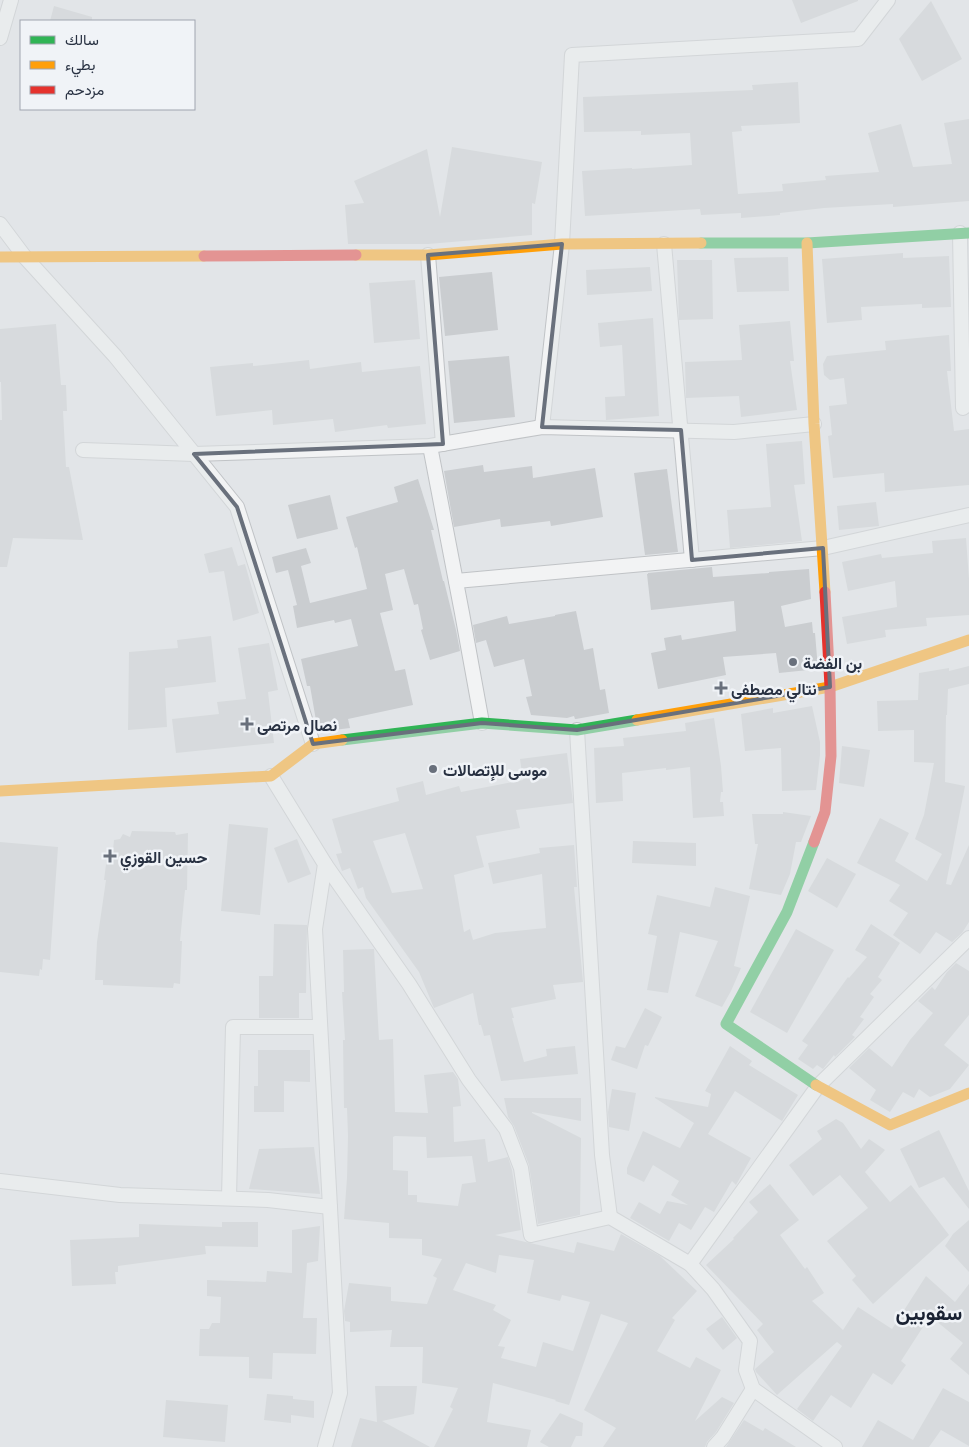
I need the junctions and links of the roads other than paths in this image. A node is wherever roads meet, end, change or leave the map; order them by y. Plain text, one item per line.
1 (11, 0) edge
2 (888, 0) edge
3 (0, 38) edge
4 (0, 224) edge
5 (964, 233) edge
6 (807, 243) junction
7 (562, 244) junction
8 (664, 244) junction
9 (24, 256) junction
10 (428, 256) junction
11 (0, 257) edge
12 (962, 408) dead end
13 (814, 424) junction
14 (542, 427) junction
15 (681, 430) junction
16 (436, 445) junction
17 (83, 450) dead end
18 (194, 454) junction
19 (969, 515) edge
20 (823, 548) junction
21 (692, 560) junction
22 (456, 581) junction
23 (969, 640) edge
24 (830, 687) junction
25 (482, 723) junction
26 (577, 730) junction
27 (313, 744) junction
28 (271, 776) junction
29 (0, 791) edge
30 (325, 864) junction
31 (969, 938) edge
32 (320, 1027) junction
33 (818, 1086) junction
34 (969, 1093) edge
35 (0, 1181) edge
36 (229, 1198) junction
37 (330, 1206) junction
38 (610, 1217) junction
39 (690, 1264) junction
40 (753, 1389) junction
41 (325, 1447) edge
42 (714, 1447) edge
43 (835, 1447) edge

1 - 3 street
2 - 7 street
4 - 9 street
5 - 6 street
5 - 12 street
6 - 8 street
6 - 13 street
7 - 8 street
7 - 10 street
7 - 14 street
8 - 15 street
9 - 10 street
9 - 11 street
9 - 18 street
10 - 16 street
13 - 15 street
13 - 20 street
14 - 15 street
14 - 16 street
15 - 21 street
16 - 18 street
16 - 22 street
17 - 18 street
18 - 27 street
19 - 20 street
20 - 21 street
20 - 24 street
21 - 22 street
22 - 25 street
23 - 24 street
24 - 26 street
24 - 33 street
25 - 26 street
25 - 27 street
26 - 38 street
27 - 28 street
28 - 29 street
28 - 30 street
30 - 32 street
30 - 38 street
31 - 33 street
32 - 36 street
32 - 37 street
33 - 34 street
33 - 39 street
35 - 36 street
36 - 37 street
37 - 41 street
38 - 39 street
39 - 40 street
40 - 42 street
40 - 43 street

